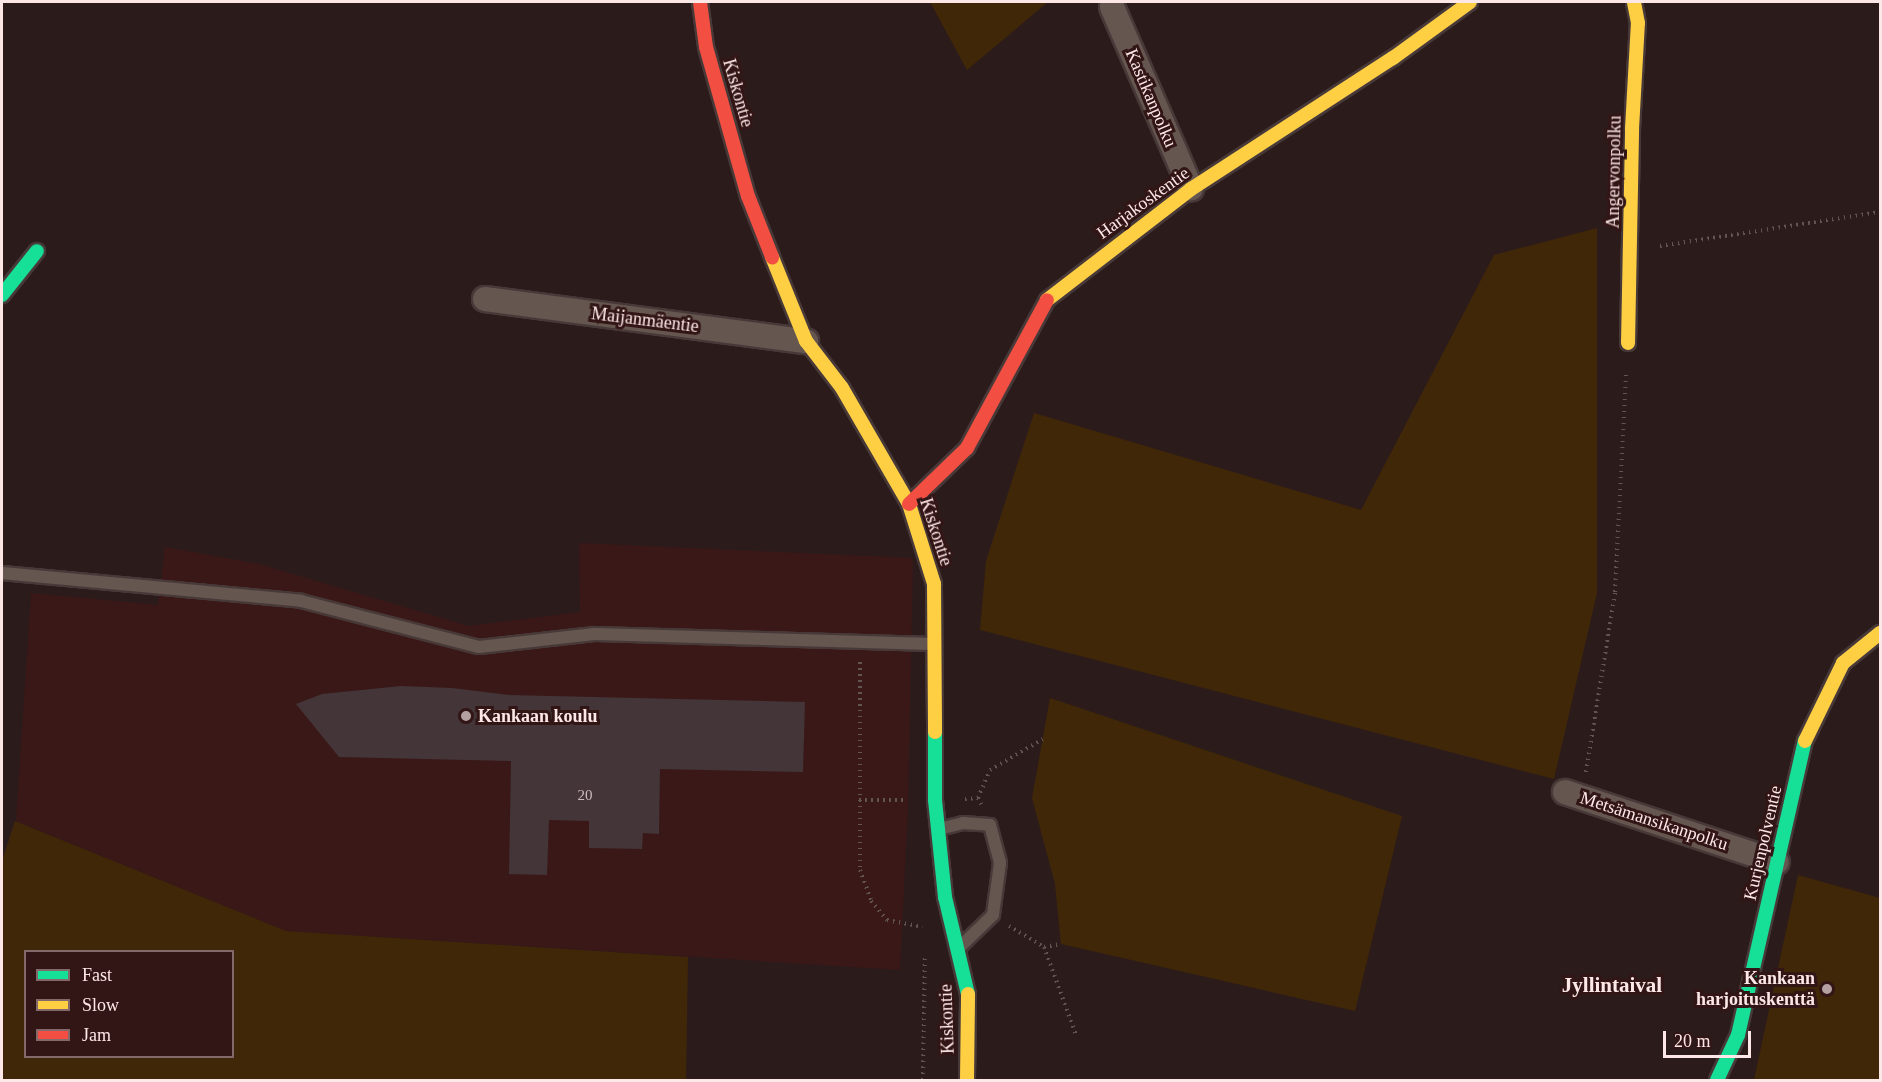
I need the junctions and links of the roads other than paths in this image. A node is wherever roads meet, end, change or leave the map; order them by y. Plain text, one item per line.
1 (700, 2) edge
2 (1470, 2) edge
3 (1634, 2) edge
4 (1112, 8) dead end
5 (1191, 189) junction
6 (37, 251) dead end
7 (2, 294) edge
8 (485, 299) dead end
9 (806, 341) junction
10 (1628, 343) road end
11 (909, 504) junction
12 (2, 573) edge
13 (1881, 633) edge
14 (934, 645) junction
15 (1573, 795) road end
16 (938, 829) junction
17 (1777, 862) junction
18 (958, 949) junction
19 (967, 1080) edge
20 (1717, 1080) edge

1 - 9 street, Kiskontie
2 - 5 street, Harjakoskentie
3 - 10 street, Angervonpolku
4 - 5 street, Kastikanpolku
5 - 11 street, Harjakoskentie
6 - 7 street
8 - 9 street, Maijanmäentie
9 - 11 street, Kiskontie
11 - 14 street, Kiskontie
12 - 14 lane
13 - 17 street, Kurjenpolventie
14 - 16 street, Kiskontie
15 - 17 street, Metsämansikanpolku
16 - 18 street, Kiskontie
16 - 18 lane
17 - 20 street, Kurjenpolventie
18 - 19 street, Kiskontie

